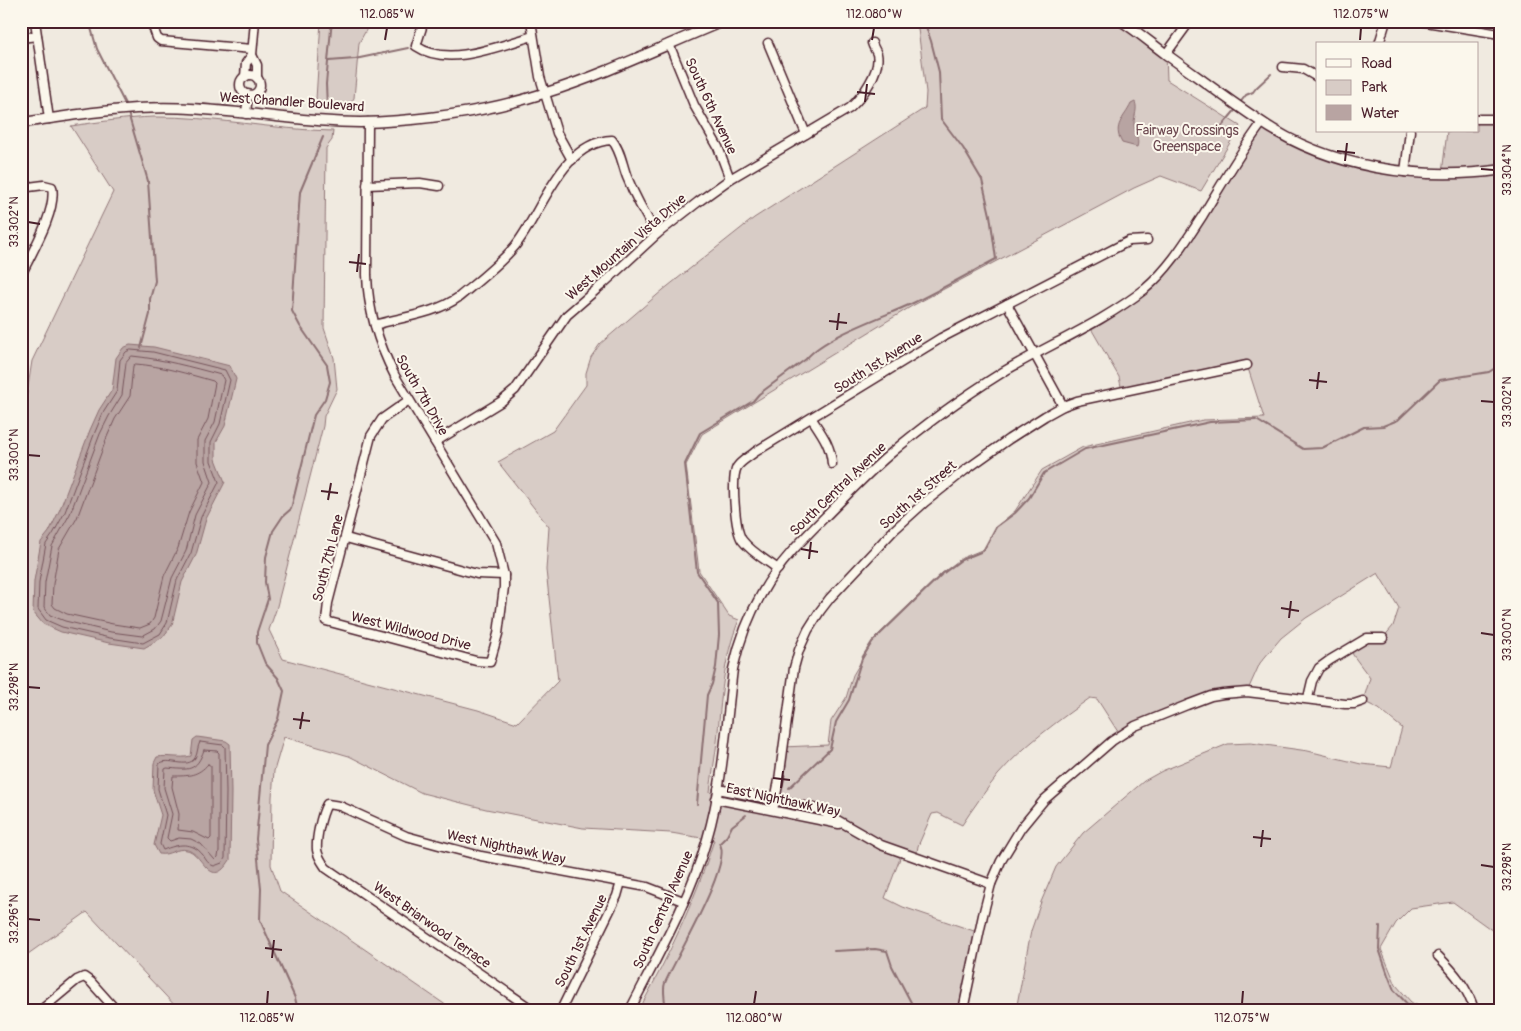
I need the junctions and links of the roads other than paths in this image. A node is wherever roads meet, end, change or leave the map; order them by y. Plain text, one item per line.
1 (35, 21) edge
2 (151, 21) edge
3 (255, 21) edge
4 (424, 21) edge
5 (531, 21) edge
6 (724, 21) edge
7 (1121, 21) edge
8 (1190, 21) edge
9 (1386, 21) edge
10 (1420, 21) edge
11 (1500, 34) edge
12 (37, 36) junction
13 (533, 36) junction
14 (21, 38) edge
15 (1380, 42) edge
16 (768, 43) dead end
17 (872, 43) dead end
18 (669, 44) junction
19 (252, 52) junction
20 (1166, 54) junction
21 (1283, 66) dead end
22 (1316, 76) edge
23 (245, 77) junction
24 (256, 78) junction
25 (545, 93) junction
26 (248, 94) junction
27 (246, 114) junction
28 (49, 119) junction
29 (1478, 119) edge
30 (1500, 119) edge
31 (368, 122) junction
32 (21, 123) edge
33 (1262, 123) junction
34 (1410, 132) edge
35 (806, 134) junction
36 (572, 160) junction
37 (1500, 170) edge
38 (1405, 172) junction
39 (730, 179) junction
40 (367, 185) junction
41 (439, 186) dead end
42 (21, 188) edge
43 (657, 234) junction
44 (1147, 240) dead end
45 (21, 275) edge
46 (1007, 304) junction
47 (375, 325) junction
48 (1034, 354) junction
49 (1247, 365) dead end
50 (409, 400) junction
51 (1063, 406) junction
52 (812, 419) junction
53 (435, 442) junction
54 (832, 464) dead end
55 (346, 538) junction
56 (778, 569) junction
57 (504, 575) junction
58 (326, 621) joint
59 (1383, 638) dead end
60 (490, 662) joint
61 (1308, 698) junction
62 (1363, 701) dead end
63 (718, 789) junction
64 (716, 799) junction
65 (775, 800) junction
66 (773, 810) junction
67 (846, 825) junction
68 (319, 859) joint
69 (621, 882) junction
70 (991, 884) junction
71 (683, 901) junction
72 (1438, 956) dead end
73 (41, 1010) edge
74 (116, 1010) edge
75 (533, 1010) edge
76 (561, 1010) edge
77 (630, 1010) edge
78 (963, 1010) edge
79 (1474, 1010) edge

1 - 12 street
2 - 19 street
3 - 19 street
4 - 13 street
5 - 13 street
6 - 18 main road, West Chandler Boulevard
7 - 20 main road
8 - 20 street
9 - 15 street
10 - 11 street
12 - 14 street
12 - 28 street
13 - 25 street
16 - 35 street
17 - 35 street, West Mountain Vista Drive
18 - 25 main road, West Chandler Boulevard
18 - 39 street, South 6th Avenue
19 - 23 street
19 - 24 street
20 - 33 main road
21 - 22 street
23 - 24 street
23 - 26 street
24 - 26 street
25 - 31 main road, West Chandler Boulevard
25 - 36 street
26 - 27 street
27 - 28 main road, West Chandler Boulevard
27 - 31 main road, West Chandler Boulevard
28 - 32 main road, West Chandler Boulevard
29 - 30 street
31 - 40 street, South 7th Drive
33 - 38 main road
33 - 48 street, South Central Avenue
34 - 38 street
35 - 39 street, West Mountain Vista Drive
36 - 43 street
36 - 47 street
37 - 38 main road
39 - 43 street, West Mountain Vista Drive
40 - 41 street
40 - 47 street, South 7th Drive
42 - 45 street
43 - 53 street, West Mountain Vista Drive
44 - 46 street, South 1st Avenue
46 - 48 street
46 - 52 street, South 1st Avenue
47 - 50 street, South 7th Drive
48 - 51 street
48 - 56 street, South Central Avenue
49 - 51 street, South 1st Street
50 - 53 street, South 7th Drive
50 - 55 street, South 7th Lane
51 - 65 street, South 1st Street
52 - 54 street
52 - 56 street, South 1st Avenue
53 - 57 street, South 7th Drive
55 - 57 street
55 - 58 street, South 7th Lane
56 - 63 street, South Central Avenue
57 - 60 street, South 7th Drive
58 - 60 street, West Wildwood Drive
59 - 61 street
61 - 62 street
61 - 70 street
63 - 64 street, South Central Avenue
63 - 65 street, East Nighthawk Way
64 - 66 street, East Nighthawk Way
64 - 71 street, South Central Avenue
65 - 66 street, South 1st Street
65 - 67 street, East Nighthawk Way
66 - 67 street, East Nighthawk Way
67 - 70 street, East Nighthawk Way
68 - 69 street, West Nighthawk Way
68 - 75 street, West Briarwood Terrace
69 - 71 street, West Nighthawk Way
69 - 76 street, South 1st Avenue
70 - 78 street
71 - 77 street, South Central Avenue
72 - 79 street
73 - 74 street

